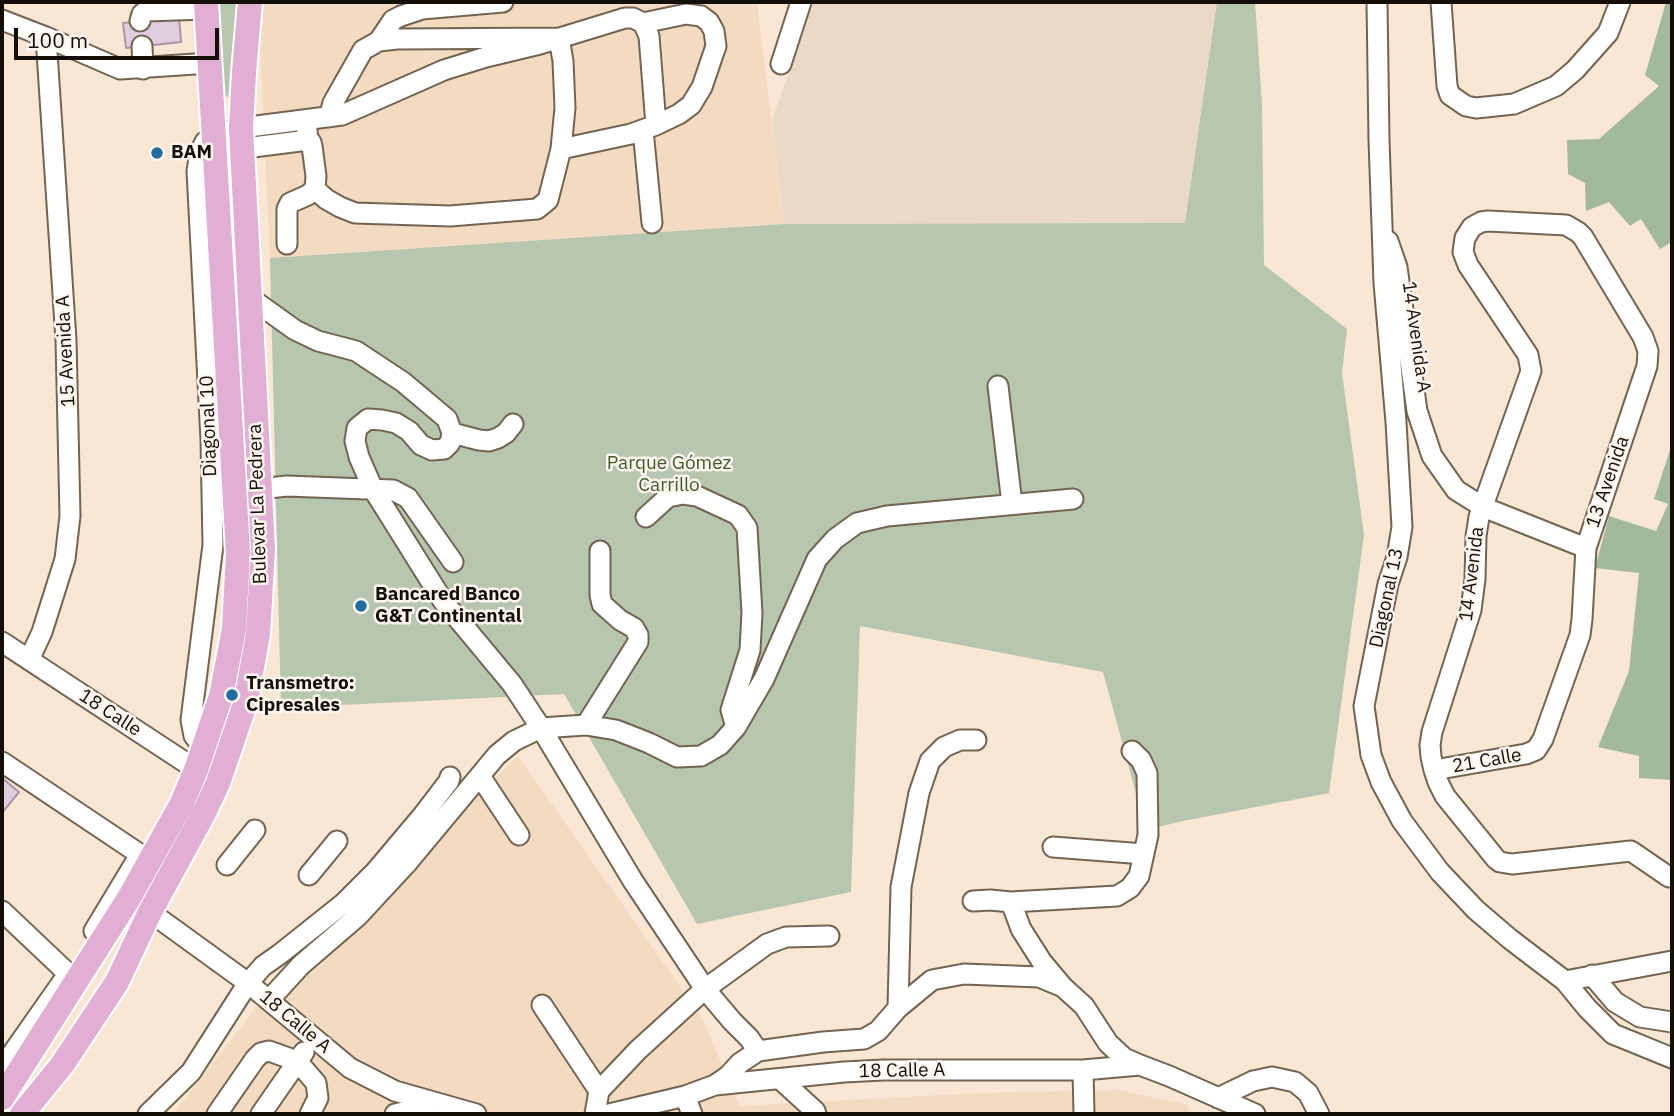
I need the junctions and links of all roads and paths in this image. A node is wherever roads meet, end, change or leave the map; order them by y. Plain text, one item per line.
1 (250, 2) edge
2 (503, 2) edge
3 (801, 2) edge
4 (1377, 2) edge
5 (1441, 2) edge
6 (1620, 2) edge
7 (206, 5) edge
8 (2, 20) edge
9 (140, 21) dead end
10 (643, 23) junction
11 (46, 37) junction
12 (559, 38) junction
13 (379, 41) junction
14 (142, 46) dead end
15 (210, 63) junction
16 (781, 64) dead end
17 (143, 69) junction
18 (329, 117) junction
19 (649, 128) junction
20 (307, 130) junction
21 (242, 138) junction
22 (213, 144) junction
23 (561, 149) junction
24 (315, 188) junction
25 (1382, 216) junction
26 (652, 223) dead end
27 (287, 244) dead end
28 (1463, 245) joint
29 (249, 298) junction
30 (998, 386) dead end
31 (513, 424) dead end
32 (452, 433) junction
33 (259, 489) junction
34 (373, 489) junction
35 (1073, 499) dead end
36 (1013, 504) junction
37 (1483, 507) junction
38 (646, 517) dead end
39 (1586, 548) junction
40 (600, 551) dead end
41 (453, 562) dead end
42 (2, 642) edge
43 (29, 660) junction
44 (191, 720) junction
45 (586, 725) junction
46 (736, 727) junction
47 (541, 728) junction
48 (152, 740) junction
49 (976, 740) dead end
50 (1538, 747) joint
51 (1132, 751) dead end
52 (200, 759) junction
53 (2, 762) edge
54 (1434, 770) junction
55 (481, 776) junction
56 (450, 777) dead end
57 (218, 783) junction
58 (255, 830) dead end
59 (519, 835) dead end
60 (337, 841) dead end
61 (1053, 847) dead end
62 (1144, 854) junction
63 (145, 858) junction
64 (227, 865) dead end
65 (309, 875) dead end
66 (1669, 877) dead end
67 (129, 898) junction
68 (973, 901) dead end
69 (1011, 902) junction
70 (2, 911) edge
71 (150, 912) junction
72 (829, 936) dead end
73 (1672, 961) edge
74 (1592, 975) junction
75 (73, 978) junction
76 (1565, 981) junction
77 (248, 983) junction
78 (1063, 987) junction
79 (705, 989) junction
80 (269, 1000) junction
81 (541, 1005) dead end
82 (898, 1007) junction
83 (1672, 1022) edge
84 (314, 1038) junction
85 (864, 1039) junction
86 (758, 1051) junction
87 (1667, 1053) edge
88 (298, 1062) junction
89 (1140, 1065) junction
90 (2, 1068) edge
91 (1083, 1070) junction
92 (867, 1071) junction
93 (780, 1079) junction
94 (715, 1085) junction
95 (599, 1091) junction
96 (2, 1096) edge
97 (1218, 1098) junction
98 (689, 1105) edge
99 (424, 1106) edge
100 (22, 1114) edge
101 (148, 1114) edge
102 (217, 1114) edge
103 (261, 1114) edge
104 (310, 1114) edge
105 (394, 1114) edge
106 (477, 1114) edge
107 (595, 1114) edge
108 (609, 1114) edge
109 (816, 1114) edge
110 (1084, 1114) edge
111 (1255, 1114) edge
112 (1319, 1114) edge

1 - 21 main road, Bulevar La Pedrera
2 - 13 street
3 - 16 street
4 - 25 street, Diagonal 13
5 - 6 street
7 - 9 street
7 - 15 main road, Bulevar La Pedrera
8 - 11 street
10 - 12 street
10 - 19 street
10 - 19 street
11 - 17 street
11 - 43 street, 15 Avenida A
12 - 13 street
12 - 18 street
12 - 23 street
13 - 18 street
14 - 17 street
15 - 17 street
15 - 22 main road, Bulevar La Pedrera
18 - 20 street
19 - 23 street
19 - 26 street
20 - 21 street
20 - 24 street
21 - 22 street
21 - 29 main road, Bulevar La Pedrera
22 - 44 street, Diagonal 10
22 - 52 main road, Bulevar La Pedrera
23 - 24 street
24 - 27 street
25 - 37 street, 14 Avenida A
25 - 76 street, Diagonal 13
28 - 37 street, 14 Avenida
28 - 39 street, 13 Avenida
29 - 32 street
29 - 33 main road, Bulevar La Pedrera
30 - 36 street
31 - 32 street
32 - 34 street
33 - 34 street
33 - 57 main road, Bulevar La Pedrera
34 - 41 street
34 - 47 street
35 - 36 street
36 - 46 street
37 - 39 street
37 - 54 street, 14 Avenida
38 - 46 street
39 - 50 street, 13 Avenida
40 - 45 street
42 - 43 street, 18 Calle
43 - 48 street, 18 Calle
44 - 48 street
44 - 52 street
45 - 46 street
45 - 47 street
47 - 55 street
47 - 79 street
48 - 52 street, 18 Calle
49 - 82 street
50 - 54 street, 21 Calle
51 - 62 street
52 - 57 street, 18 Calle
52 - 63 main road, Bulevar La Pedrera
53 - 63 street
54 - 66 street, 14 Avenida
55 - 59 street
55 - 80 street
56 - 77 street
57 - 71 main road, Bulevar La Pedrera
58 - 64 street
60 - 65 street
61 - 62 street
62 - 69 street
63 - 67 main road, Bulevar La Pedrera
63 - 75 street
67 - 71 street, 18 Calle A
67 - 75 main road, Bulevar La Pedrera
68 - 69 street
69 - 78 street
70 - 75 street
71 - 77 street, 18 Calle A
71 - 100 main road, Bulevar La Pedrera
72 - 79 street
73 - 74 street
74 - 76 street
74 - 83 street
75 - 90 street
75 - 96 main road, Bulevar La Pedrera
76 - 87 street, Diagonal 13
77 - 80 street, 18 Calle A
77 - 101 street
78 - 82 street
78 - 89 street
79 - 86 street
79 - 95 street
80 - 84 street, 18 Calle A
81 - 95 street
82 - 85 street
84 - 88 street
84 - 99 street, 18 Calle A
85 - 86 street
85 - 92 street
86 - 94 street
88 - 102 street
88 - 103 street
88 - 104 street
89 - 91 street, 18 Calle A
89 - 97 street, 18 Calle A
91 - 92 street, 18 Calle A
91 - 110 street
92 - 93 street, 18 Calle A
93 - 94 street, 18 Calle A
93 - 109 street
94 - 98 street, 18 Calle A
95 - 107 street
97 - 111 street, 18 Calle A
97 - 112 street
98 - 108 street, 18 Calle A
99 - 105 street
99 - 106 street, 18 Calle A

